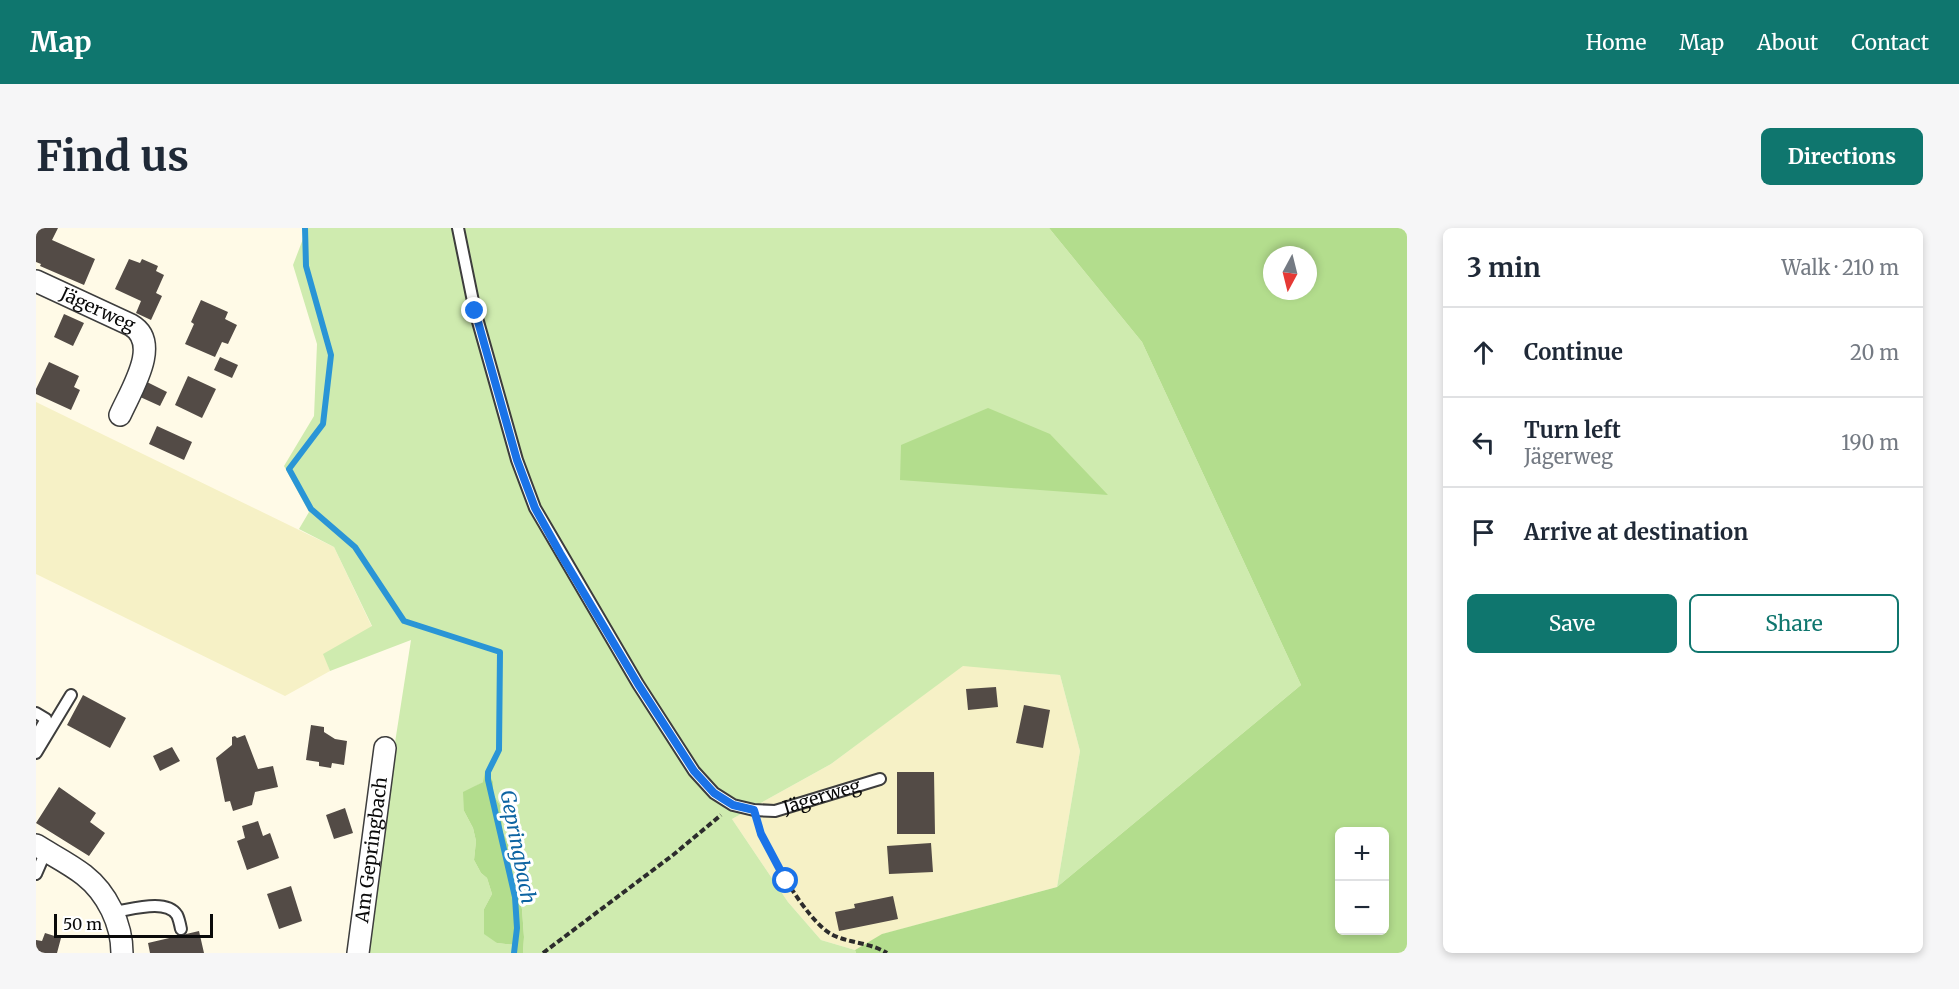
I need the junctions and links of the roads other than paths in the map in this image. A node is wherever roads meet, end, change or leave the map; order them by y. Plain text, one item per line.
1 (458, 228) edge
2 (36, 281) edge
3 (120, 415) dead end
4 (71, 695) dead end
5 (36, 713) edge
6 (385, 748) dead end
7 (36, 749) edge
8 (36, 753) edge
9 (880, 779) dead end
10 (41, 848) edge
11 (36, 874) edge
12 (113, 912) junction
13 (181, 929) dead end
14 (122, 953) edge
15 (358, 953) edge

1 - 9 lane, Jägerweg
2 - 3 street, Jägerweg
4 - 8 lane
5 - 7 lane
6 - 15 street, Am Gepringbach
10 - 11 lane
10 - 12 street
12 - 13 lane
12 - 14 street

